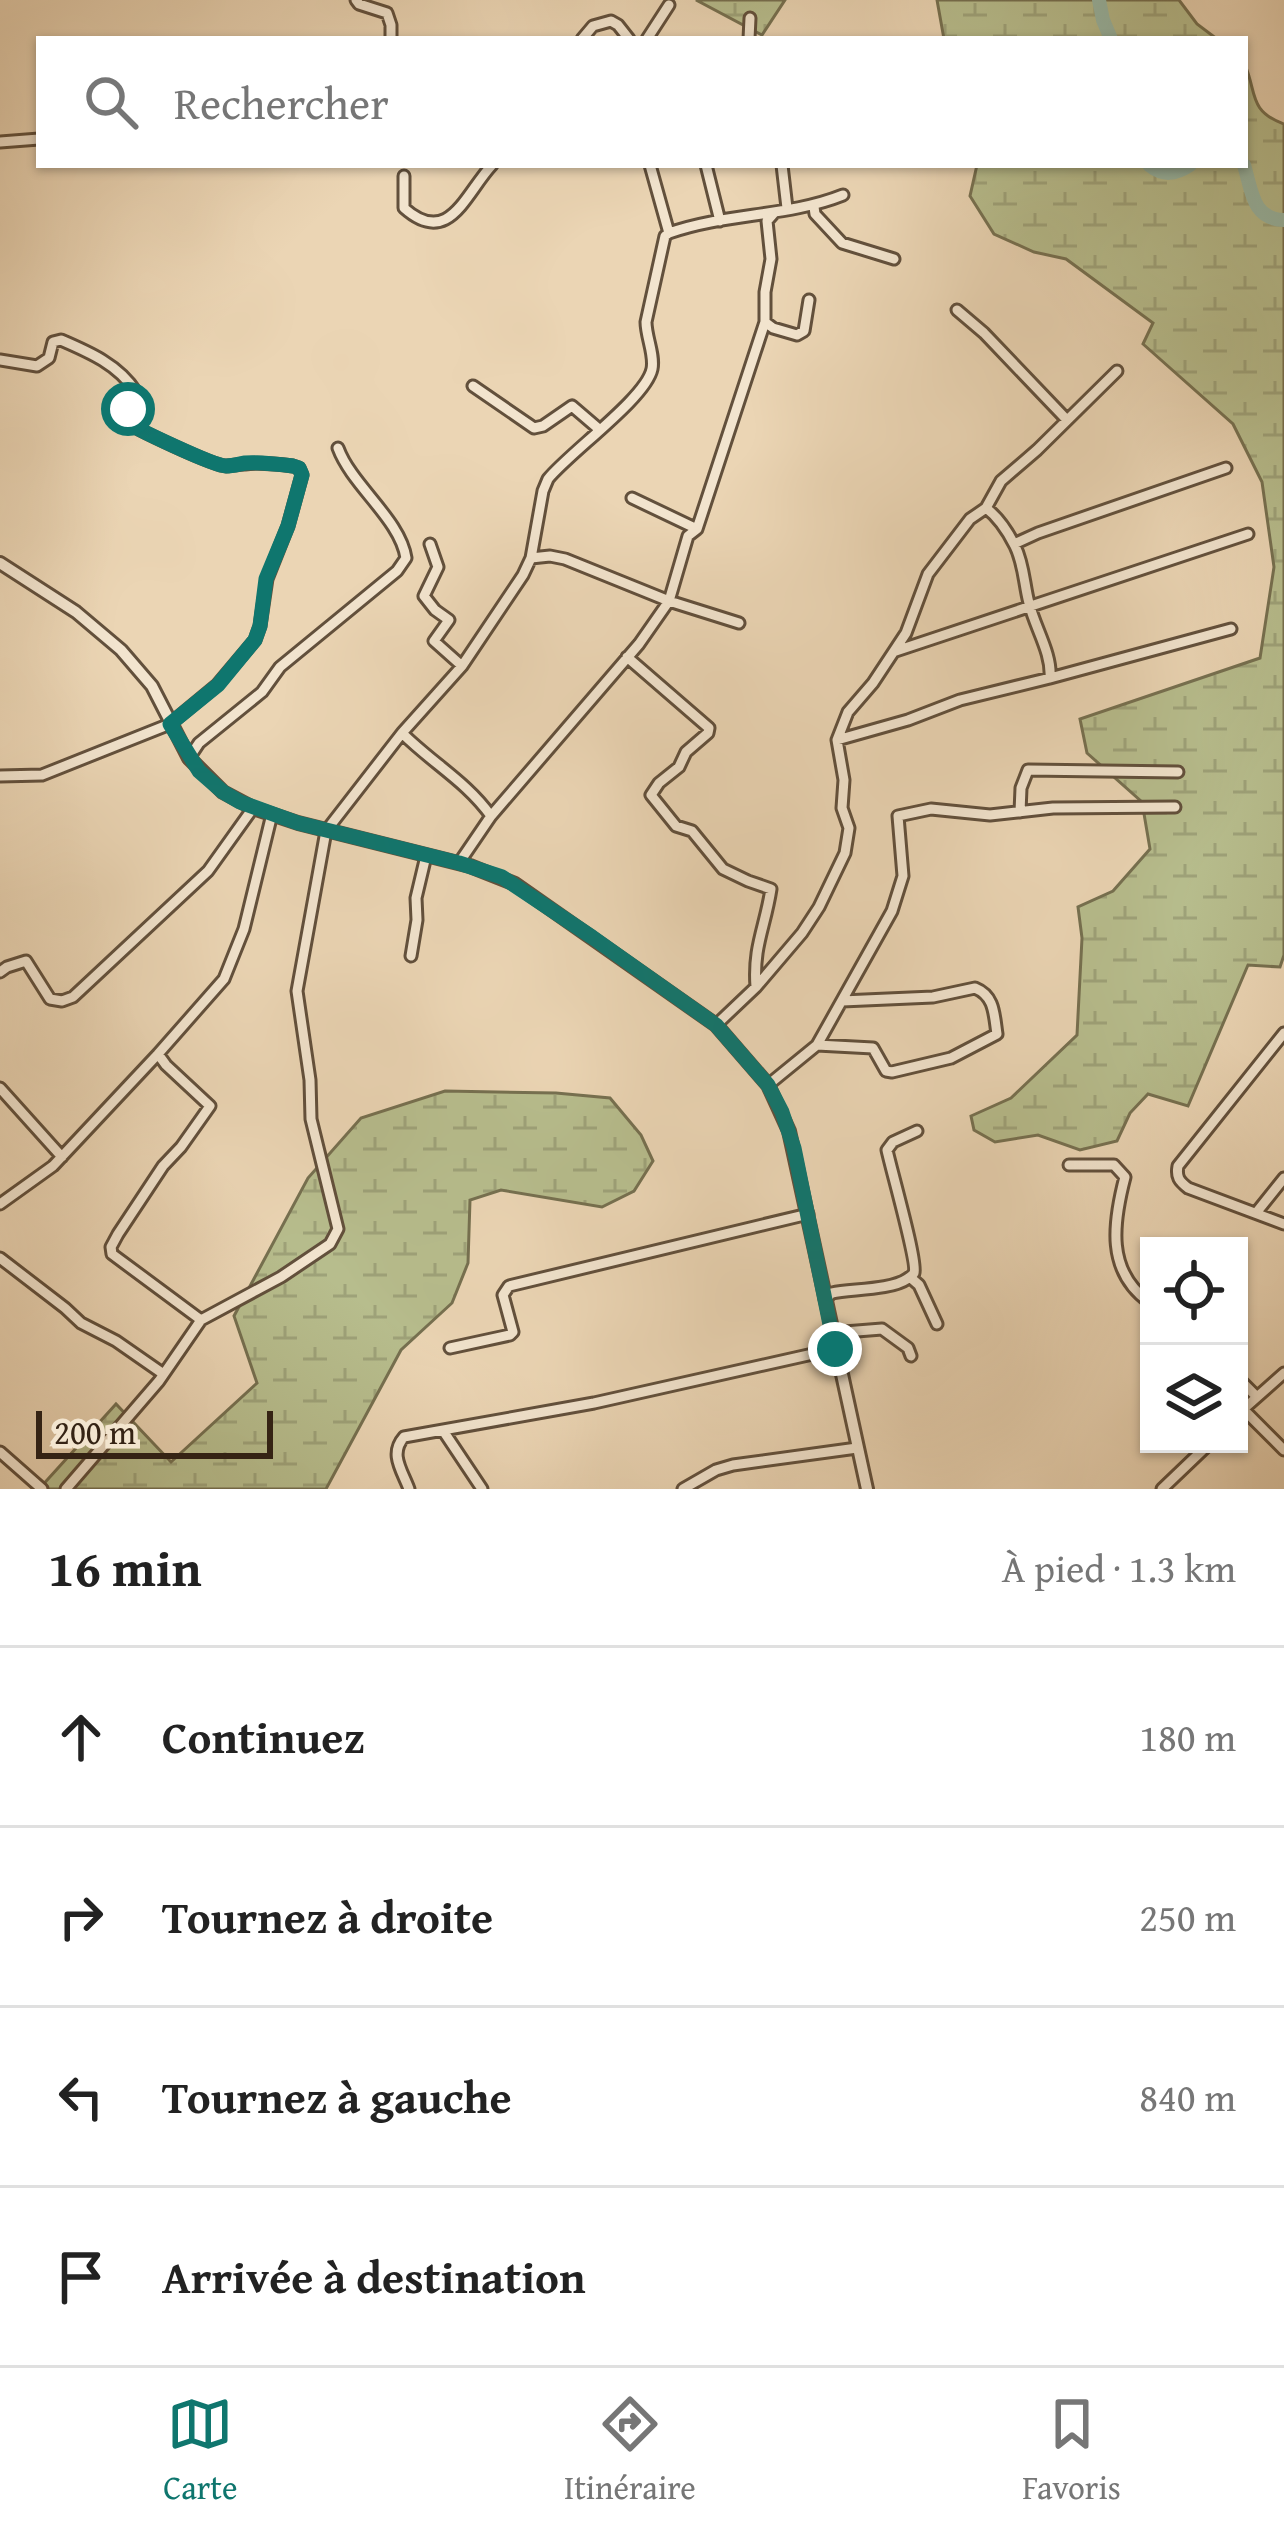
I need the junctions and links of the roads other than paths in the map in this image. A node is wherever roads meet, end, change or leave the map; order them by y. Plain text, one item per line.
1 (356, 0) edge
2 (669, 5) dead end
3 (750, 18) dead end
4 (391, 36) edge
5 (584, 36) edge
6 (627, 36) edge
7 (649, 36) edge
8 (749, 36) edge
9 (36, 140) edge
10 (0, 142) edge
11 (490, 168) edge
12 (651, 168) edge
13 (707, 168) edge
14 (782, 168) edge
15 (404, 176) dead end
16 (844, 195) dead end
17 (814, 207) junction
18 (788, 208) junction
19 (774, 212) junction
20 (720, 221) junction
21 (669, 233) junction
22 (894, 259) dead end
23 (809, 300) dead end
24 (957, 310) dead end
25 (765, 322) junction
26 (0, 359) edge
27 (1117, 371) dead end
28 (473, 386) dead end
29 (1067, 421) junction
30 (599, 430) junction
31 (338, 448) dead end
32 (1226, 468) dead end
33 (632, 499) dead end
34 (986, 508) junction
35 (697, 529) junction
36 (1248, 534) dead end
37 (430, 544) dead end
38 (1014, 544) junction
39 (531, 558) junction
40 (0, 562) edge
41 (669, 601) junction
42 (1029, 605) junction
43 (739, 623) dead end
44 (1231, 629) dead end
45 (896, 651) junction
46 (628, 657) junction
47 (462, 666) junction
48 (1050, 678) junction
49 (170, 724) junction
50 (403, 734) junction
51 (837, 740) junction
52 (189, 758) junction
53 (1178, 772) dead end
54 (0, 776) edge
55 (1175, 807) dead end
56 (253, 808) junction
57 (1020, 812) junction
58 (272, 814) junction
59 (491, 816) junction
60 (326, 831) junction
61 (426, 856) junction
62 (459, 863) junction
63 (411, 956) dead end
64 (1, 967) edge
65 (756, 987) junction
66 (842, 1000) junction
67 (716, 1025) junction
68 (1284, 1033) edge
69 (817, 1045) junction
70 (158, 1054) junction
71 (768, 1085) junction
72 (2, 1096) edge
73 (917, 1131) dead end
74 (62, 1157) junction
75 (1070, 1165) dead end
76 (1284, 1178) edge
77 (0, 1204) edge
78 (1256, 1213) junction
79 (808, 1214) junction
80 (1284, 1224) edge
81 (0, 1258) edge
82 (911, 1277) junction
83 (1140, 1295) edge
84 (825, 1298) junction
85 (201, 1320) junction
86 (937, 1324) dead end
87 (832, 1333) junction
88 (450, 1348) dead end
89 (835, 1349) junction
90 (911, 1357) dead end
91 (163, 1373) junction
92 (1284, 1373) edge
93 (1248, 1388) edge
94 (1256, 1396) junction
95 (1248, 1404) edge
96 (1248, 1417) edge
97 (444, 1432) junction
98 (856, 1448) junction
99 (1284, 1450) edge
100 (0, 1452) edge
101 (1200, 1453) edge
102 (42, 1489) edge
103 (66, 1489) edge
104 (409, 1489) edge
105 (482, 1489) edge
106 (683, 1489) edge
107 (867, 1489) edge
108 (1162, 1489) edge

1 - 4 street
2 - 7 street
3 - 8 street
5 - 6 street
9 - 10 street
11 - 15 street
12 - 21 street
13 - 20 street
14 - 18 street
16 - 17 street
17 - 18 street
17 - 22 street
18 - 19 street
19 - 20 street
19 - 25 street
20 - 21 street
21 - 30 street
23 - 25 street
24 - 29 street
25 - 35 street
26 - 49 street
27 - 29 street
28 - 30 street
29 - 34 street
30 - 39 street
31 - 52 street
32 - 38 street
33 - 35 street
34 - 38 street
34 - 45 street
35 - 41 street
36 - 42 street
37 - 47 street
38 - 42 street
39 - 41 street
39 - 47 street
40 - 49 street
41 - 43 street
41 - 46 street
42 - 45 street
42 - 48 street
44 - 48 street
45 - 51 street
46 - 59 street
46 - 65 street
47 - 50 street
48 - 51 street
49 - 52 street
49 - 54 street
50 - 59 street
50 - 60 street
51 - 65 street
52 - 56 street
53 - 57 street
55 - 57 street
56 - 58 street
56 - 64 street
57 - 66 street
58 - 60 street
58 - 70 street
59 - 62 street
60 - 61 street
60 - 85 street
61 - 62 street
61 - 63 street
62 - 67 street
65 - 67 street
66 - 69 street
66 - 69 street
67 - 71 street
68 - 78 street
69 - 71 street
70 - 74 street
70 - 85 street
71 - 79 street
72 - 74 street
73 - 82 street
74 - 77 street
75 - 83 street
76 - 78 street
78 - 80 street
79 - 84 street
79 - 88 street
81 - 91 street
82 - 84 street
82 - 86 street
84 - 87 street
85 - 91 street
87 - 89 street
87 - 90 street
89 - 97 street
89 - 98 street
91 - 103 street
92 - 94 street
93 - 94 street
94 - 95 street
96 - 99 street
97 - 104 street
97 - 105 street
98 - 106 street
98 - 107 street
100 - 102 street
101 - 108 street

